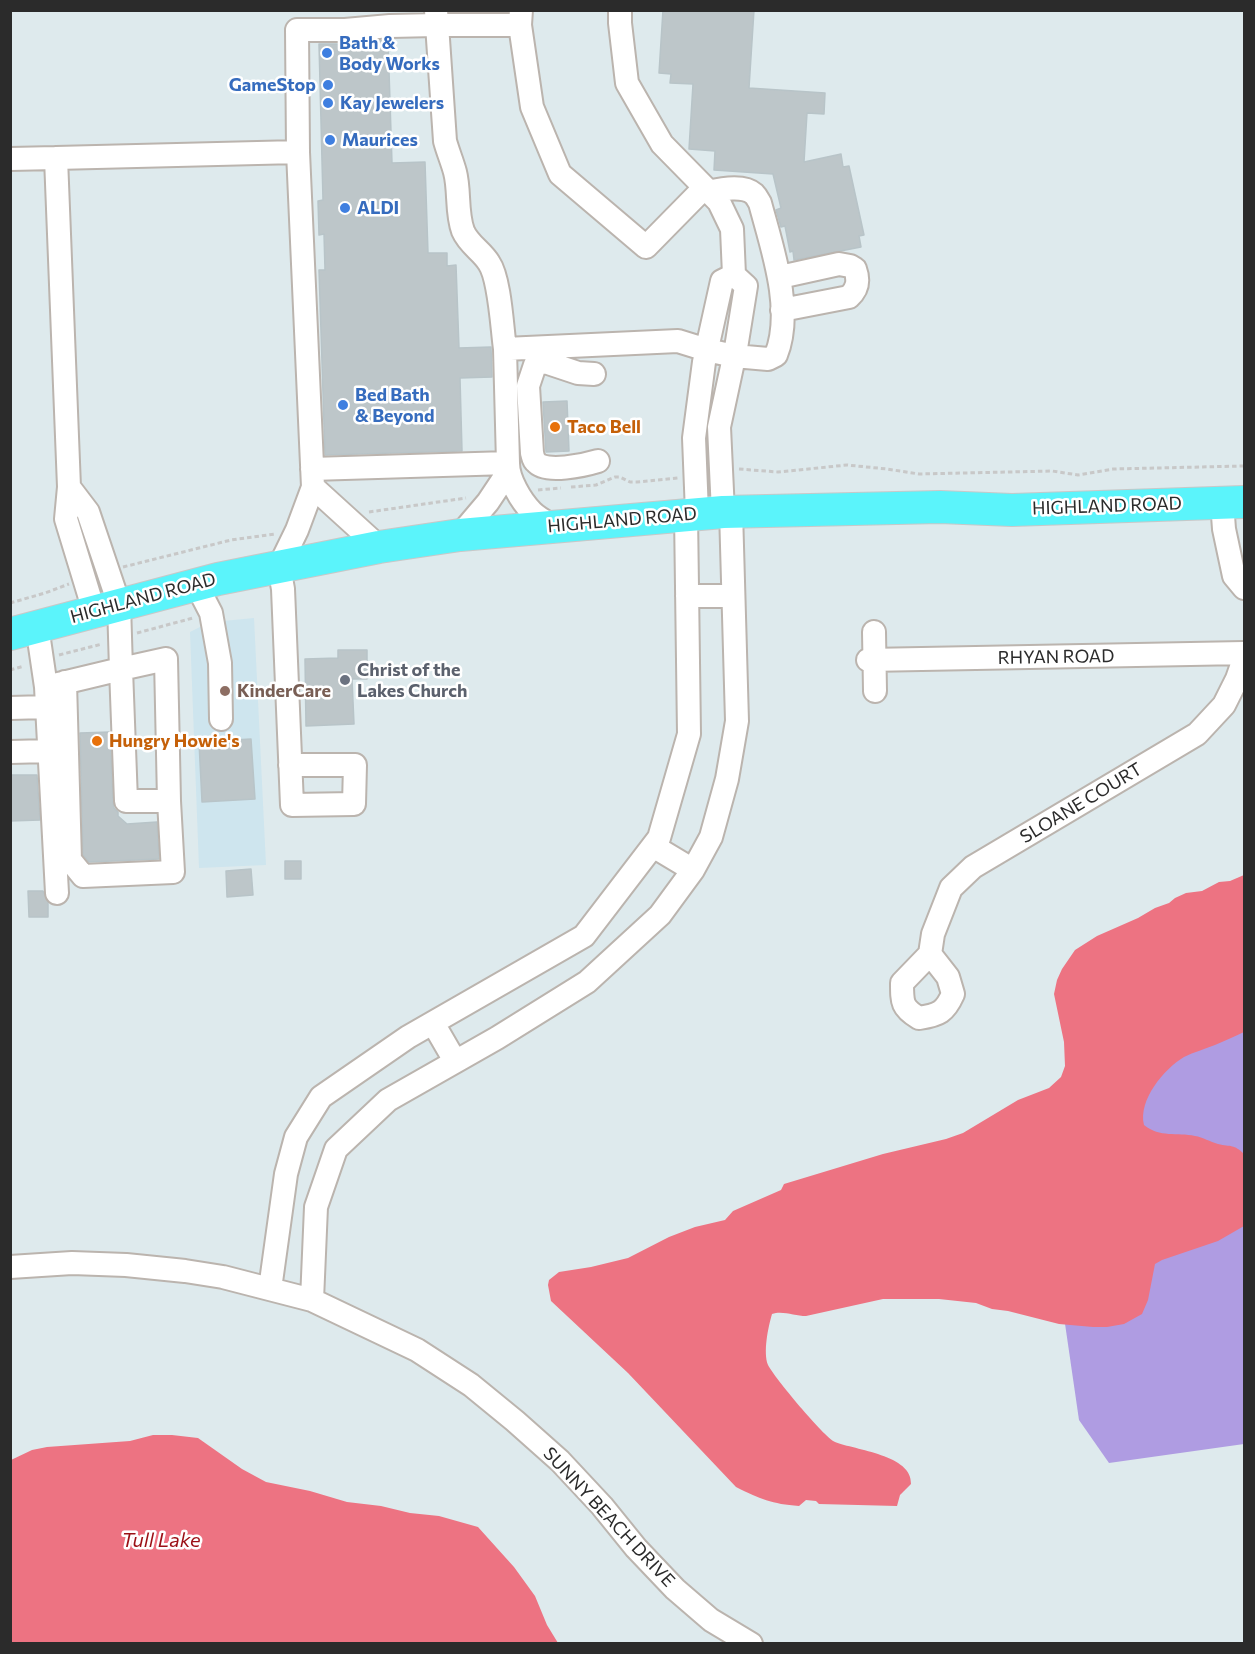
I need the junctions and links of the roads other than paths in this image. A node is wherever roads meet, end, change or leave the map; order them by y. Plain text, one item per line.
1 (620, 10) edge
2 (436, 18) edge
3 (520, 18) edge
4 (298, 152) junction
5 (56, 158) junction
6 (10, 159) edge
7 (707, 190) junction
8 (734, 275) junction
9 (780, 277) junction
10 (782, 310) junction
11 (505, 349) junction
12 (706, 351) junction
13 (734, 357) junction
14 (594, 374) dead end
15 (598, 461) dead end
16 (508, 467) junction
17 (312, 478) junction
18 (1233, 502) edge
19 (709, 513) junction
20 (553, 526) junction
21 (460, 535) junction
22 (379, 547) junction
23 (279, 567) junction
24 (196, 584) junction
25 (1245, 588) edge
26 (687, 596) junction
27 (733, 596) junction
28 (106, 608) junction
29 (24, 630) edge
30 (874, 632) dead end
31 (1245, 653) edge
32 (1245, 659) edge
33 (872, 660) junction
34 (121, 669) junction
35 (875, 691) dead end
36 (53, 692) junction
37 (10, 708) edge
38 (221, 719) dead end
39 (49, 751) junction
40 (10, 752) edge
41 (290, 765) dead end
42 (169, 801) junction
43 (653, 846) junction
44 (693, 870) junction
45 (57, 893) dead end
46 (930, 954) dead end
47 (433, 1023) junction
48 (455, 1061) junction
49 (10, 1267) edge
50 (270, 1289) junction
51 (312, 1300) junction
52 (751, 1644) edge

1 - 7 street
2 - 3 street
2 - 4 street
2 - 11 street
3 - 7 street
4 - 5 street
4 - 17 street
5 - 6 street
5 - 28 street
7 - 8 street
7 - 9 street
8 - 12 street
8 - 13 street
9 - 10 street
9 - 10 street
10 - 13 street
11 - 12 street
11 - 16 street
12 - 13 street
12 - 19 street
13 - 19 street
14 - 15 street
16 - 17 street
16 - 20 street
16 - 21 street
17 - 22 street
17 - 23 street
18 - 19 highway, HIGHLAND ROAD
18 - 25 street
19 - 20 highway, HIGHLAND ROAD
19 - 26 street
19 - 27 street
20 - 21 highway, HIGHLAND ROAD
21 - 22 highway, HIGHLAND ROAD
22 - 23 highway, HIGHLAND ROAD
23 - 24 highway, HIGHLAND ROAD
23 - 41 street
24 - 28 highway, HIGHLAND ROAD
24 - 38 street
26 - 27 street
26 - 43 street
27 - 44 street
28 - 29 highway, HIGHLAND ROAD
28 - 34 street
29 - 36 street
30 - 33 street
31 - 33 street, RHYAN ROAD
32 - 46 street, SLOANE COURT
33 - 35 street
34 - 36 street
34 - 42 street
34 - 42 street
36 - 37 street
36 - 39 street
36 - 42 street
39 - 40 street
39 - 45 street
43 - 44 street
43 - 47 street
44 - 48 street
47 - 48 street
47 - 50 street
48 - 51 street
49 - 50 street, SUNNY BEACH DRIVE
50 - 51 street, SUNNY BEACH DRIVE
51 - 52 street, SUNNY BEACH DRIVE

